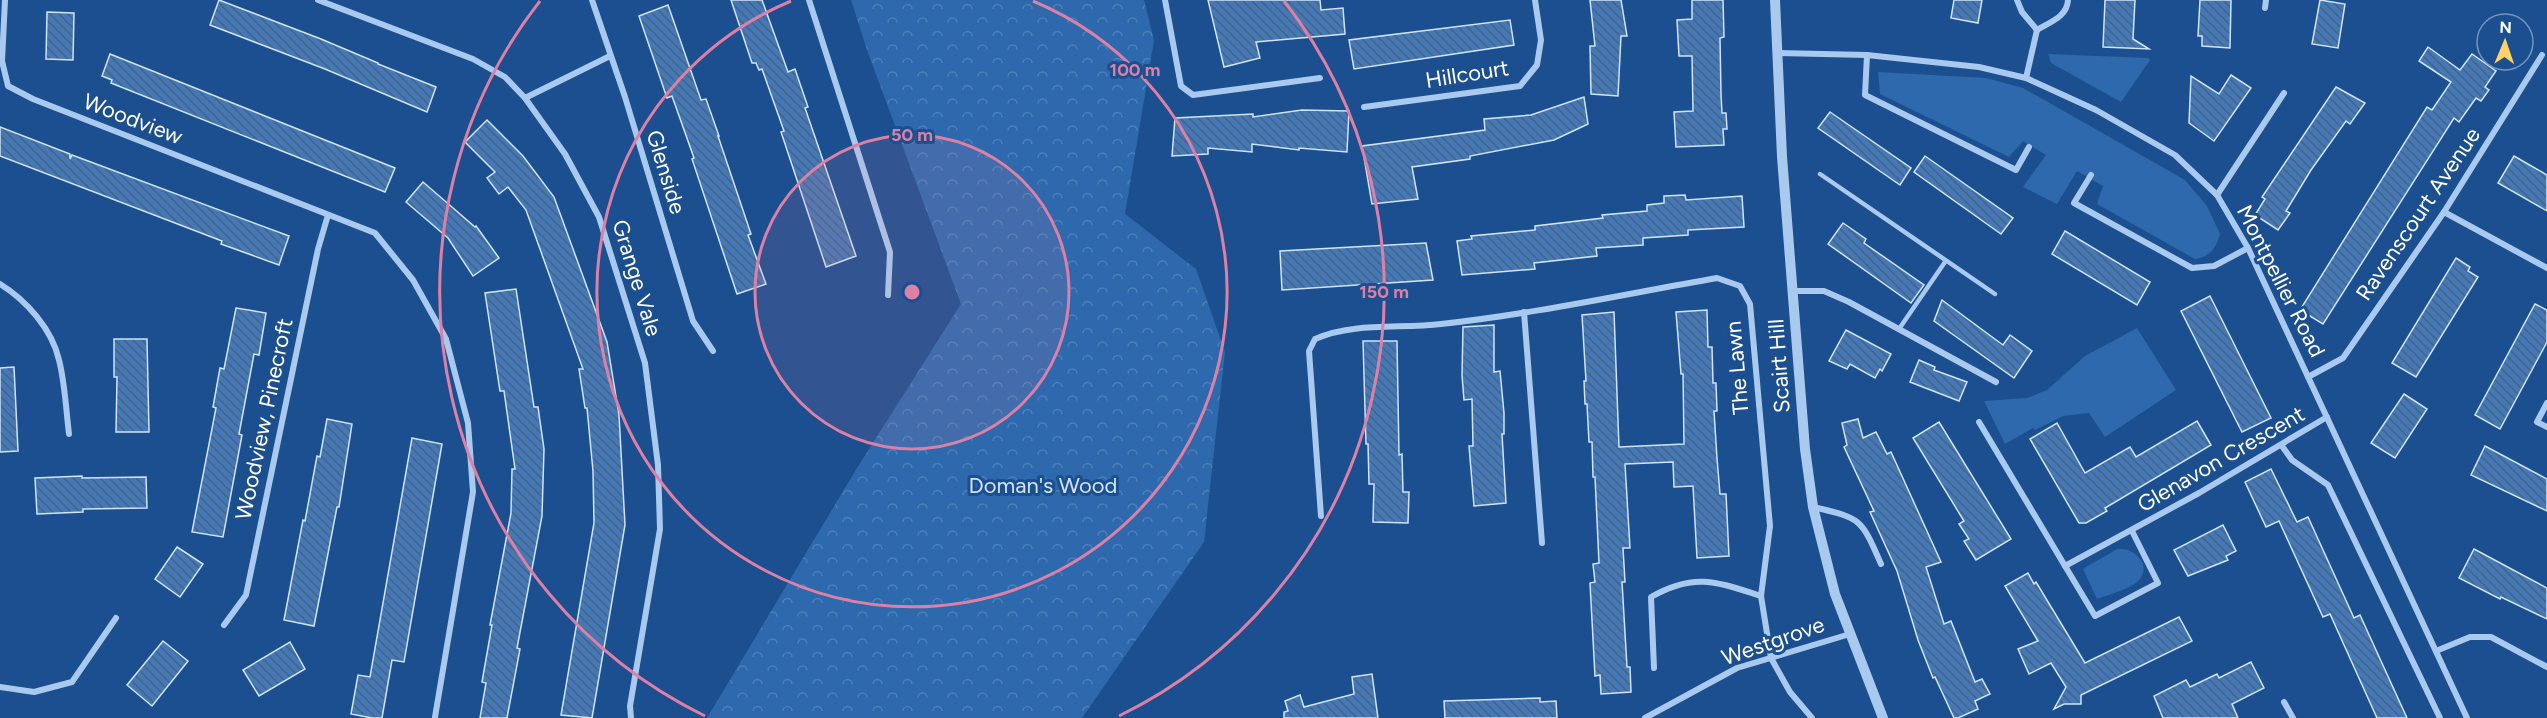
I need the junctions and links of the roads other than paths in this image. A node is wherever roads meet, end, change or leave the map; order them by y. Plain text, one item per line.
1 (5, 0) edge
2 (318, 0) edge
3 (592, 0) edge
4 (809, 0) edge
5 (1164, 0) edge
6 (1535, 0) edge
7 (1775, 0) edge
8 (2017, 0) edge
9 (2068, 0) edge
10 (2266, 0) edge
11 (2265, 8) dead end
12 (2037, 30) junction
13 (1777, 53) junction
14 (1867, 55) junction
15 (2542, 55) dead end
16 (610, 56) junction
17 (1320, 78) dead end
18 (2026, 78) junction
19 (2284, 93) dead end
20 (525, 98) junction
21 (1364, 108) dead end
22 (2029, 147) dead end
23 (1820, 174) dead end
24 (2091, 175) dead end
25 (2217, 195) junction
26 (2444, 212) junction
27 (328, 215) junction
28 (2248, 248) junction
29 (1945, 262) junction
30 (2547, 268) edge
31 (0, 284) edge
32 (1792, 291) junction
33 (1995, 294) dead end
34 (888, 295) dead end
35 (1524, 312) junction
36 (1899, 329) junction
37 (713, 351) dead end
38 (2308, 376) junction
39 (1996, 382) dead end
40 (2547, 403) edge
41 (2328, 417) junction
42 (1979, 422) dead end
43 (2547, 427) edge
44 (69, 434) dead end
45 (2282, 446) junction
46 (1813, 507) junction
47 (1321, 516) dead end
48 (2132, 531) junction
49 (1542, 543) dead end
50 (1881, 564) dead end
51 (2064, 566) junction
52 (1761, 596) junction
53 (116, 618) dead end
54 (224, 624) dead end
55 (1850, 634) junction
56 (2436, 651) junction
57 (1771, 658) junction
58 (2547, 666) edge
59 (1654, 668) dead end
60 (0, 687) edge
61 (2284, 702) dead end
62 (435, 717) edge
63 (631, 718) edge
64 (1645, 718) edge
65 (1812, 718) edge
66 (1883, 718) edge
67 (2293, 718) edge
68 (2440, 718) edge
69 (2467, 718) edge

1 - 27 street, Woodview
2 - 20 street, Grange Vale
3 - 16 street, Glenside
4 - 34 street
5 - 17 street
6 - 21 street, Hillcourt
7 - 13 street, Scairt Hill
8 - 12 street
9 - 12 street
10 - 11 street
12 - 18 street
13 - 14 street, Montpellier Road
13 - 32 street, Scairt Hill
14 - 18 street, Montpellier Road
14 - 22 street
15 - 26 street, Ravenscourt Avenue
16 - 20 street
16 - 37 street, Glenside
18 - 25 street, Montpellier Road
19 - 25 street
20 - 63 street, Grange Vale
23 - 29 lane
24 - 28 street
25 - 28 street, Montpellier Road
26 - 30 street
26 - 38 street, Ravenscourt Avenue
27 - 54 street, Woodview, Pinecroft
27 - 62 street
28 - 38 street, Montpellier Road
29 - 33 lane
29 - 36 lane
31 - 44 street
32 - 36 street
32 - 46 street, Scairt Hill
35 - 47 street, The Lawn
35 - 49 street
35 - 52 street, The Lawn
36 - 39 street
38 - 41 street, Montpellier Road
40 - 43 street
41 - 45 street, Glenavon Crescent
41 - 56 street, Montpellier Road
42 - 51 street, Glenavon Crescent
45 - 48 street, Glenavon Crescent
45 - 68 street
46 - 50 street
46 - 55 street, Scairt Hill
48 - 51 street, Glenavon Crescent
48 - 51 street, Glenavon Crescent
52 - 57 street, The Lawn
52 - 59 street
53 - 60 street
55 - 57 street, Westgrove
55 - 66 street, Scairt Hill
56 - 58 street
56 - 69 street, Montpellier Road
57 - 64 street, Westgrove
57 - 65 street
61 - 67 street

